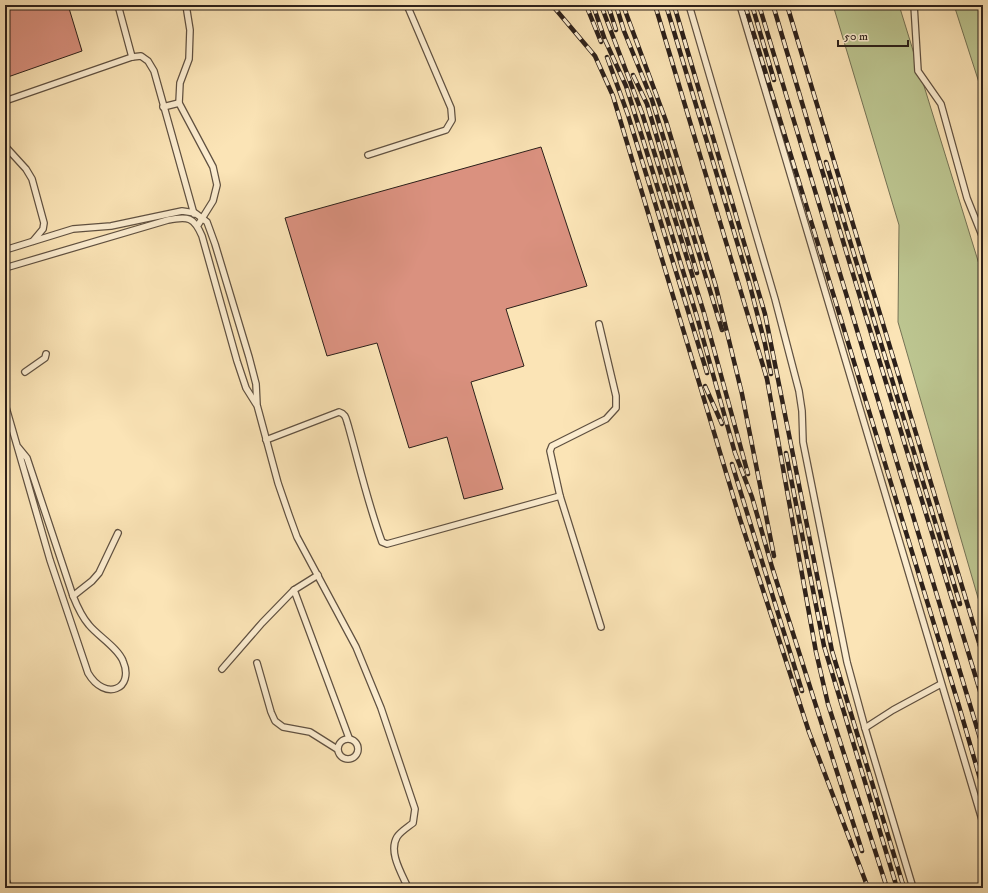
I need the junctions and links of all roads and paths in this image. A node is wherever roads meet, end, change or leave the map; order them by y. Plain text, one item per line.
1 (118, 5) edge
2 (186, 5) edge
3 (407, 5) edge
4 (689, 5) edge
5 (740, 5) edge
6 (914, 5) edge
7 (132, 57) junction
8 (5, 101) edge
9 (179, 103) junction
10 (163, 107) junction
11 (5, 146) edge
12 (368, 155) dead end
13 (195, 213) junction
14 (202, 217) junction
15 (191, 219) junction
16 (198, 225) junction
17 (983, 238) edge
18 (31, 242) junction
19 (5, 250) edge
20 (5, 268) edge
21 (599, 324) dead end
22 (46, 354) dead end
23 (25, 372) dead end
24 (5, 404) edge
25 (256, 404) junction
26 (266, 440) junction
27 (18, 447) junction
28 (560, 496) junction
29 (118, 533) dead end
30 (318, 575) junction
31 (294, 590) junction
32 (72, 596) junction
33 (601, 627) dead end
34 (257, 663) dead end
35 (222, 669) dead end
36 (941, 684) junction
37 (865, 728) junction
38 (349, 738) junction
39 (337, 749) junction
40 (983, 822) edge
41 (5, 877) edge
42 (9, 888) edge
43 (408, 888) edge
44 (913, 888) edge

1 - 7 lane
2 - 9 lane
3 - 12 lane
4 - 37 lane
5 - 36 lane
6 - 17 lane
7 - 8 lane
7 - 10 lane
9 - 10 lane
9 - 14 lane
10 - 13 lane
11 - 18 lane
13 - 14 lane
13 - 15 lane
13 - 18 lane
14 - 16 lane
14 - 25 lane
15 - 16 lane
15 - 20 lane
16 - 25 lane
18 - 19 lane
21 - 28 lane
22 - 23 lane
24 - 27 lane
25 - 26 lane
26 - 28 lane
26 - 30 lane
27 - 32 lane
27 - 32 lane
28 - 33 lane
29 - 32 lane
30 - 31 lane
30 - 43 lane
31 - 35 lane
31 - 38 lane
34 - 39 lane
36 - 37 lane
36 - 40 lane
37 - 44 lane
38 - 39 lane
38 - 39 lane
41 - 42 lane

